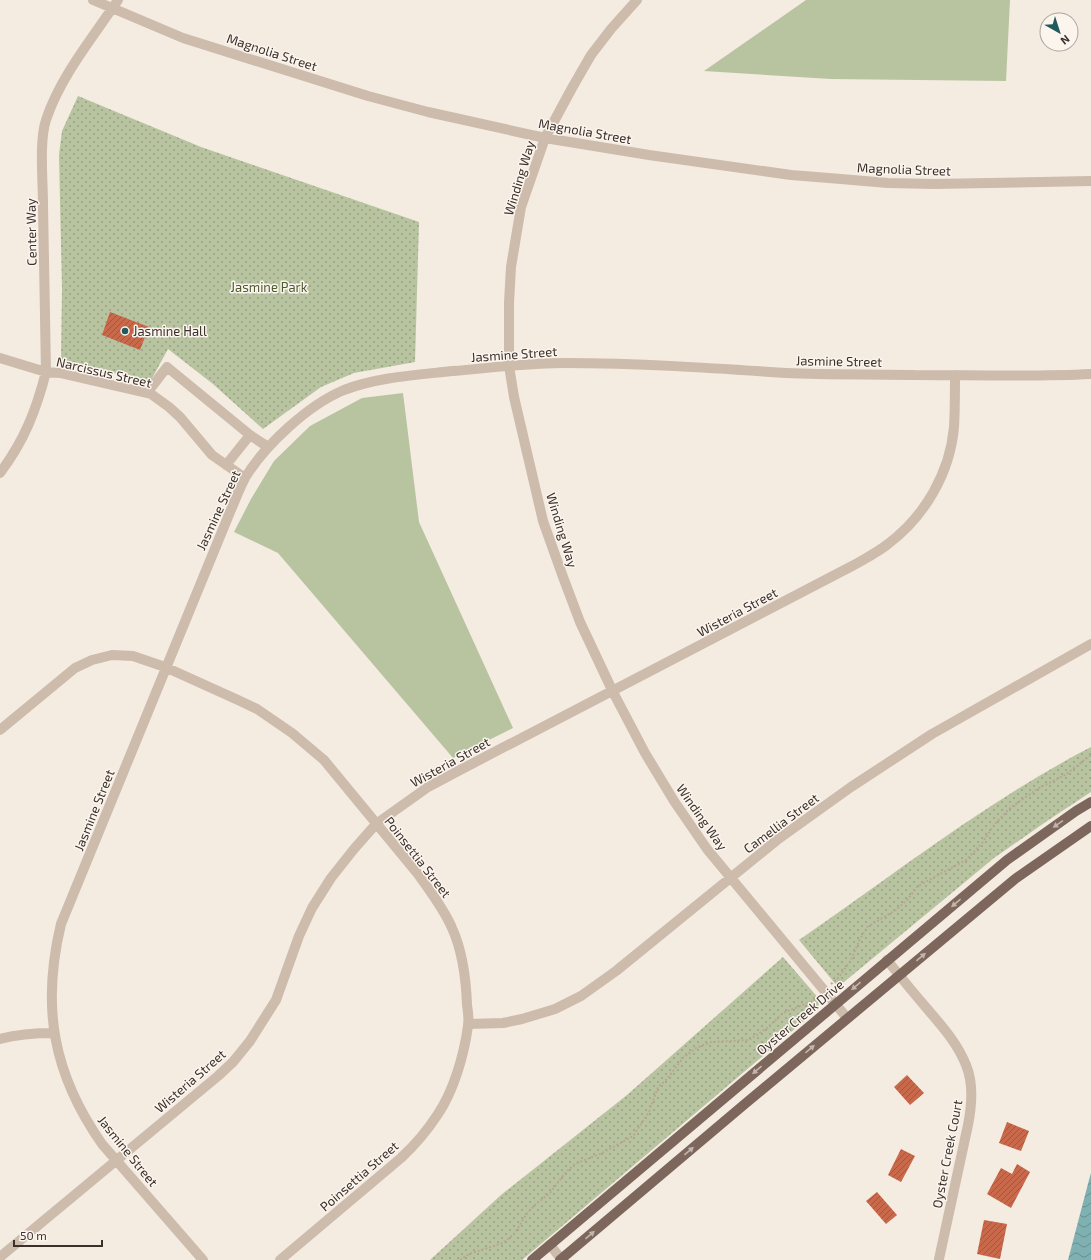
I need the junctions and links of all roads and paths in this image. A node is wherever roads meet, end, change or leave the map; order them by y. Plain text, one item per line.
1 (93, 0) edge
2 (637, 0) edge
3 (115, 4) edge
4 (545, 138) junction
5 (1091, 181) edge
6 (0, 358) edge
7 (509, 366) junction
8 (46, 372) junction
9 (1091, 374) edge
10 (955, 375) junction
11 (147, 393) junction
12 (250, 435) junction
13 (268, 447) junction
14 (226, 465) junction
15 (0, 473) edge
16 (245, 478) junction
17 (1091, 644) edge
18 (165, 667) junction
19 (613, 692) junction
20 (0, 730) edge
21 (1091, 755) edge
22 (1091, 802) edge
23 (376, 824) junction
24 (1091, 826) edge
25 (730, 877) junction
26 (887, 960) junction
27 (899, 975) junction
28 (824, 991) junction
29 (835, 1004) junction
30 (847, 1018) junction
31 (468, 1024) junction
32 (54, 1033) junction
33 (0, 1039) edge
34 (116, 1160) junction
35 (550, 1245) junction
36 (0, 1257) edge
37 (939, 1259) dead end
38 (203, 1260) edge
39 (280, 1260) edge
40 (460, 1260) edge
41 (532, 1260) edge
42 (561, 1260) edge

1 - 3 street, Magnolia Street
2 - 4 street, Winding Way
3 - 4 street, Magnolia Street
3 - 8 street, Center Way
4 - 5 street, Magnolia Street
4 - 7 street, Winding Way
6 - 8 street, Narcissus Street
7 - 10 street, Jasmine Street
7 - 13 street, Jasmine Street
7 - 19 street, Winding Way
8 - 11 street, Narcissus Street
8 - 15 street, Center Way
9 - 10 street, Jasmine Street
10 - 19 street, Wisteria Street
11 - 12 street
11 - 14 street, Narcissus Street
12 - 13 street
12 - 14 street
13 - 16 street, Jasmine Street
14 - 16 street, Narcissus Street
16 - 18 street, Jasmine Street
17 - 25 street, Camellia Street
18 - 20 street, Poinsettia Street
18 - 23 street, Poinsettia Street
18 - 32 street, Jasmine Street
19 - 23 street, Wisteria Street
19 - 25 street, Winding Way
21 - 28 path
22 -> 26 main road, Oyster Creek Drive
23 - 31 street, Poinsettia Street
23 - 34 street, Wisteria Street
27 -> 24 main road
25 - 28 street, Winding Way
25 - 31 street, Camellia Street
26 - 27 street, Oyster Creek Court
26 -> 29 main road, Oyster Creek Drive
27 - 30 main road
27 - 37 street, Oyster Creek Court
28 - 29 street, Winding Way
28 - 40 path
29 - 30 street, Winding Way
29 -> 35 main road, Oyster Creek Drive
42 -> 30 main road
31 - 39 street, Poinsettia Street
32 - 33 street
32 - 34 street, Jasmine Street
34 - 36 street, Wisteria Street
34 - 38 street, Jasmine Street
35 - 41 main road, Oyster Creek Drive
35 - 42 street

